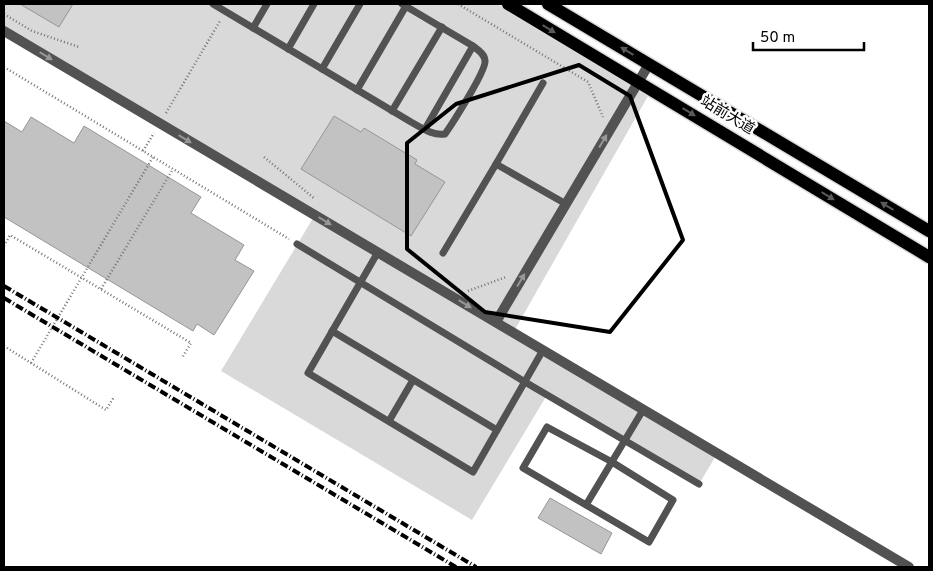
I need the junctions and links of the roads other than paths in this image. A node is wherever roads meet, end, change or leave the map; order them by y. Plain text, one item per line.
1 (214, 4) edge
2 (267, 4) edge
3 (314, 4) edge
4 (360, 4) edge
5 (508, 4) edge
6 (548, 4) edge
7 (404, 5) edge
8 (442, 27) junction
9 (253, 28) junction
10 (4, 31) edge
11 (473, 46) junction
12 (288, 49) junction
13 (649, 64) junction
14 (322, 69) junction
15 (638, 82) junction
16 (543, 83) dead end
17 (357, 90) junction
18 (392, 111) junction
19 (425, 129) junction
20 (496, 164) junction
21 (566, 204) junction
22 (929, 231) edge
23 (297, 244) road end
24 (378, 252) junction
25 (443, 253) dead end
26 (929, 257) edge
27 (360, 283) junction
28 (496, 322) junction
29 (332, 331) junction
30 (543, 350) junction
31 (413, 380) junction
32 (525, 382) junction
33 (643, 410) junction
34 (389, 421) junction
35 (497, 430) junction
36 (625, 440) junction
37 (612, 462) junction
38 (700, 484) dead end
39 (586, 505) junction
40 (909, 567) edge

1 - 9 lane
2 - 9 lane
3 - 12 lane
4 - 14 lane
5 -> 15 main road, 站前大道
13 -> 6 main road, 站前大道
7 - 8 lane
7 - 17 lane
8 - 11 lane
8 - 18 lane
9 - 12 lane
10 -> 24 street
11 - 19 lane
11 - 19 lane
12 - 14 lane
13 - 15 street
22 -> 13 main road, 站前大道
14 - 17 lane
21 -> 15 street
15 -> 26 main road, 站前大道
16 - 20 lane
17 - 18 lane
18 - 19 lane
20 - 21 lane
20 - 25 lane
28 -> 21 street
23 - 27 lane
24 - 27 lane
24 -> 28 street
27 - 29 lane
27 - 32 lane
28 - 30 street
29 - 31 lane
29 - 34 lane
30 - 32 lane
30 - 33 street
31 - 34 lane
31 - 35 lane
32 - 35 lane
32 - 36 lane
33 - 36 lane
33 - 40 street
34 - 35 lane
36 - 37 lane
36 - 38 lane
37 - 39 lane
37 - 39 lane
37 - 39 lane

